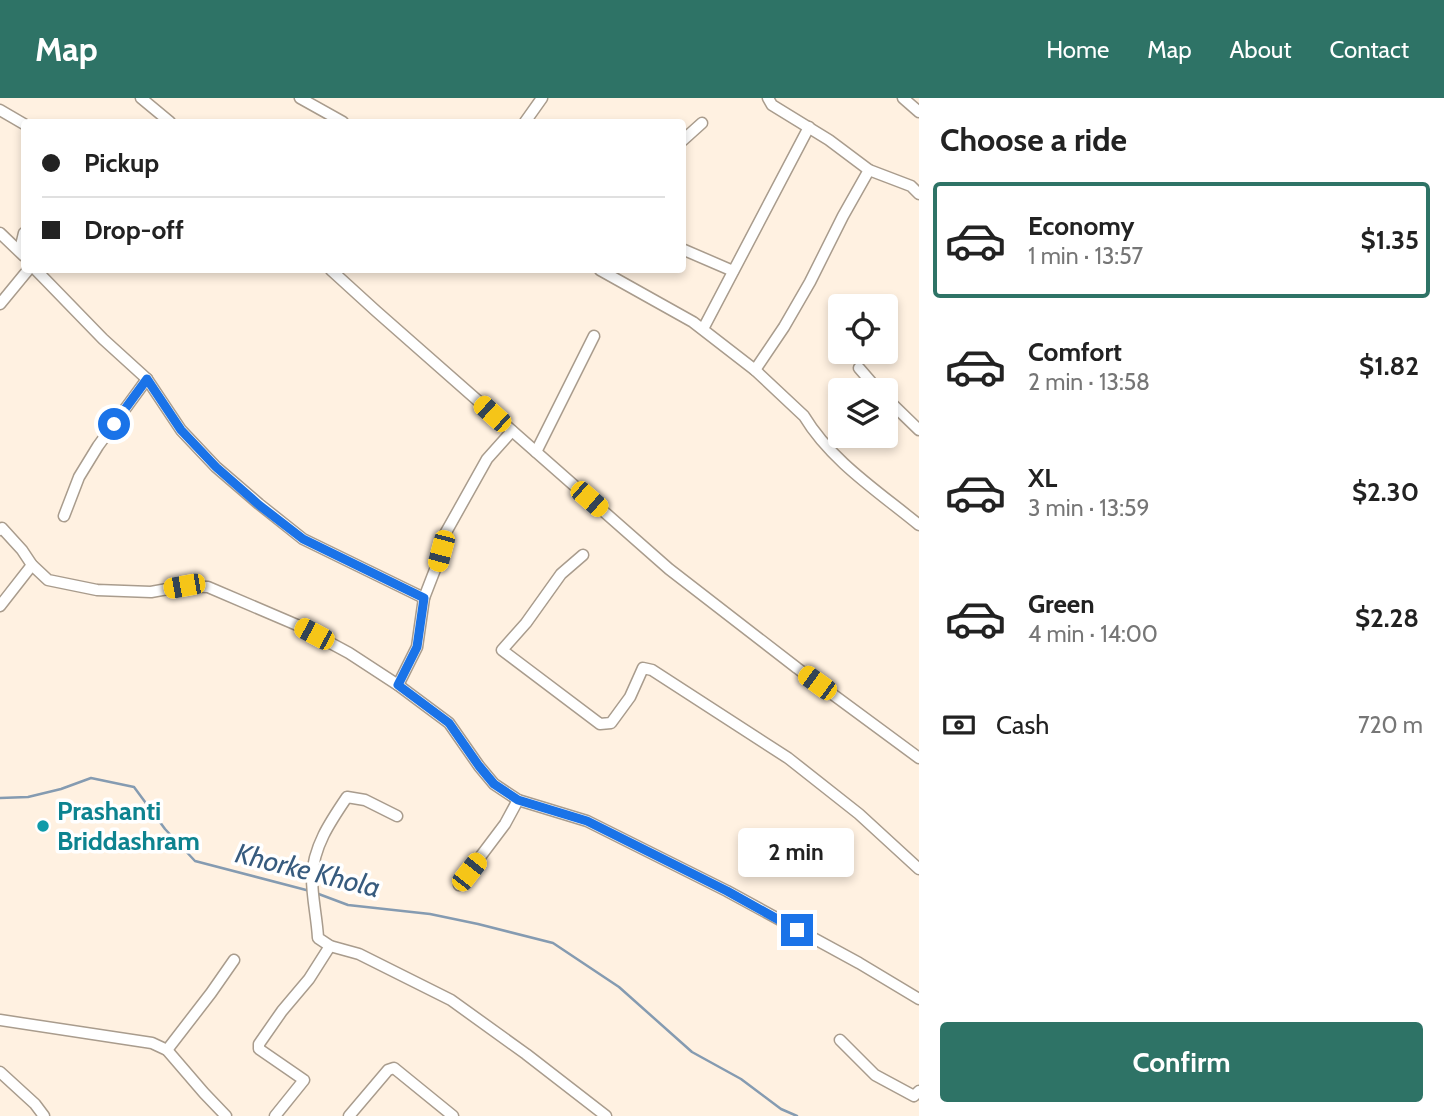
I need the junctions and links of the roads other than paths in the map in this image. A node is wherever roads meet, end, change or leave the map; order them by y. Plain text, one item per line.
1 (141, 98) edge
2 (300, 98) edge
3 (542, 98) edge
4 (768, 98) edge
5 (903, 98) edge
6 (0, 110) edge
7 (919, 112) edge
8 (166, 119) edge
9 (338, 119) edge
10 (527, 119) edge
11 (21, 122) edge
12 (702, 123) dead end
13 (809, 127) junction
14 (686, 137) edge
15 (869, 170) junction
16 (919, 194) edge
17 (0, 233) edge
18 (686, 251) edge
19 (21, 252) edge
20 (733, 271) junction
21 (26, 273) edge
22 (39, 273) edge
23 (334, 273) edge
24 (606, 273) edge
25 (0, 304) edge
26 (703, 329) junction
27 (594, 336) dead end
28 (859, 368) dead end
29 (755, 370) junction
30 (868, 378) edge
31 (147, 379) junction
32 (898, 410) edge
33 (919, 430) edge
34 (512, 431) junction
35 (536, 452) junction
36 (64, 516) dead end
37 (919, 525) edge
38 (1, 528) edge
39 (583, 555) dead end
40 (32, 565) junction
41 (424, 598) junction
42 (0, 606) edge
43 (398, 685) junction
44 (919, 758) edge
45 (518, 800) junction
46 (397, 816) dead end
47 (919, 869) edge
48 (459, 885) dead end
49 (330, 946) junction
50 (234, 960) dead end
51 (919, 999) edge
52 (0, 1020) edge
53 (840, 1040) dead end
54 (167, 1050) junction
55 (2, 1078) edge
56 (919, 1091) edge
57 (452, 1115) edge
58 (44, 1116) edge
59 (226, 1116) edge
60 (275, 1116) edge
61 (349, 1116) edge
62 (606, 1116) edge

1 - 8 street
2 - 9 street
3 - 10 street
4 - 13 street
5 - 7 street
6 - 11 street
12 - 14 street
13 - 15 street
13 - 20 street
15 - 16 street
15 - 29 street
17 - 19 street
18 - 20 street
20 - 26 street
21 - 25 street
22 - 31 street
23 - 34 street
24 - 26 street
26 - 29 street
27 - 35 street
28 - 30 street
29 - 37 street
31 - 36 street
31 - 41 street
32 - 33 street
34 - 35 street
34 - 41 street
35 - 44 street
38 - 40 street
39 - 47 street
40 - 42 street
40 - 43 street
41 - 43 street
43 - 45 street
45 - 48 street
45 - 51 street
46 - 49 street
49 - 60 street
49 - 62 street
50 - 54 street
52 - 54 street
53 - 56 street
54 - 59 street
55 - 58 street
57 - 61 street

